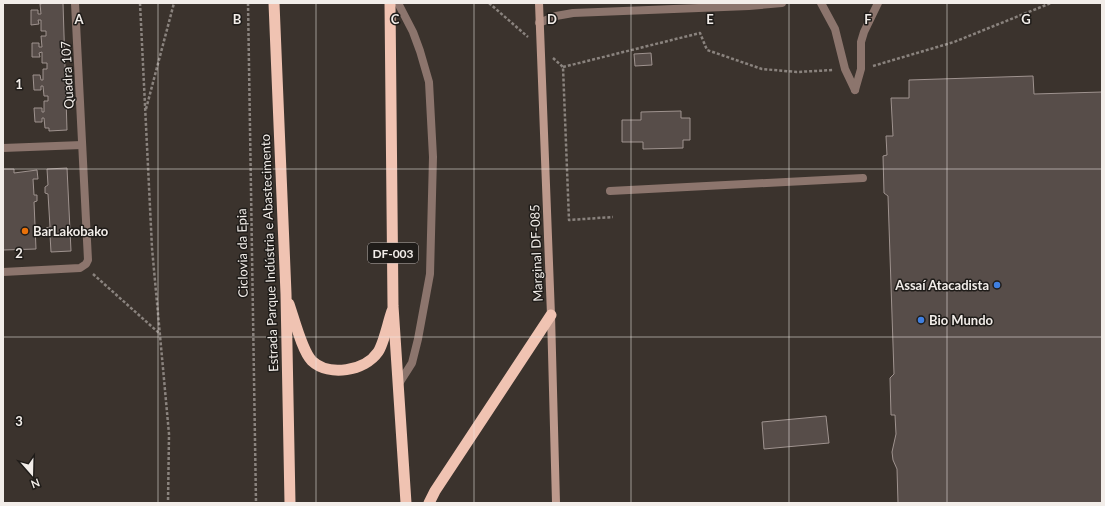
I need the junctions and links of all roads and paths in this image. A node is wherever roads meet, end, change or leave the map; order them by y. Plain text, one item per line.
1 (75, 3) edge
2 (140, 3) edge
3 (174, 3) edge
4 (248, 3) edge
5 (274, 3) edge
6 (390, 3) edge
7 (398, 3) edge
8 (489, 3) edge
9 (539, 3) edge
10 (782, 3) edge
11 (821, 3) edge
12 (878, 3) edge
13 (748, 4) edge
14 (539, 23) junction
15 (700, 33) dead end
16 (529, 37) dead end
17 (552, 57) dead end
18 (563, 67) junction
19 (145, 111) junction
20 (82, 145) junction
21 (3, 148) edge
22 (863, 178) dead end
23 (610, 191) dead end
24 (613, 217) dead end
25 (84, 266) junction
26 (3, 272) edge
27 (286, 294) junction
28 (393, 306) junction
29 (551, 314) junction
30 (159, 333) junction
31 (398, 384) junction
32 (168, 503) edge
33 (256, 503) edge
34 (290, 503) edge
35 (406, 503) edge
36 (429, 503) edge
37 (556, 503) edge

1 - 20 street, Quadra 107
2 - 19 path
3 - 19 path
4 - 33 path, Ciclovia da Epia
5 - 27 highway, Estrada Parque Indústria e Abastecimento
6 - 28 highway, DF-003
7 - 31 street
8 - 16 path
9 - 14 main road, Marginal DF-085
10 - 13 street
11 - 12 street
13 - 14 street
14 - 29 main road, Marginal DF-085
15 - 18 path
17 - 18 path
18 - 24 path
19 - 30 path
20 - 21 street
20 - 25 street, Quadra 107
22 - 23 street
25 - 26 street
25 - 30 path
27 - 28 highway
27 - 34 highway, Estrada Parque Indústria e Abastecimento
28 - 31 highway, DF-003
29 - 36 highway
29 - 37 main road, Marginal DF-085
30 - 32 path
31 - 35 highway, DF-003

